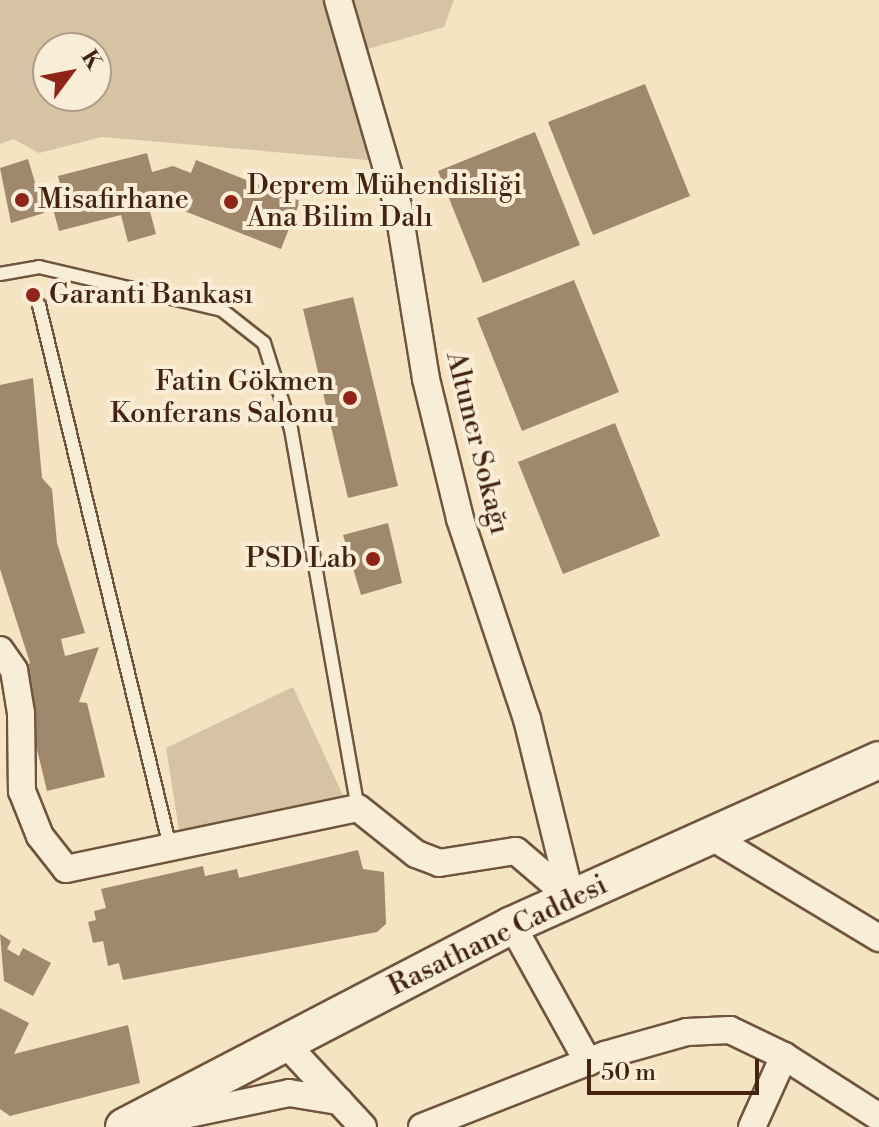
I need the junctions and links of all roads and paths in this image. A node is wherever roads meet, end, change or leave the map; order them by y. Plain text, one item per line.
1 (338, 0) edge
2 (0, 274) edge
3 (39, 305) dead end
4 (0, 650) edge
5 (879, 760) edge
6 (358, 808) junction
7 (712, 837) junction
8 (170, 847) junction
9 (571, 898) junction
10 (512, 925) junction
11 (879, 938) edge
12 (286, 1044) junction
13 (784, 1056) junction
14 (588, 1062) junction
15 (339, 1101) junction
16 (879, 1117) edge
17 (129, 1125) edge
18 (363, 1127) edge
19 (422, 1127) edge
20 (752, 1127) edge

1 - 9 street, Altuner Sokağı
2 - 6 lane
3 - 8 lane
4 - 8 street
5 - 7 street, Rasathane Caddesi
6 - 8 street
6 - 9 street
7 - 9 street, Rasathane Caddesi
7 - 11 street
9 - 10 street, Rasathane Caddesi
10 - 12 street, Rasathane Caddesi
10 - 14 street
12 - 15 street
12 - 17 street, Rasathane Caddesi
13 - 14 street
13 - 16 street
13 - 20 street
14 - 19 street
15 - 17 street
15 - 18 street

